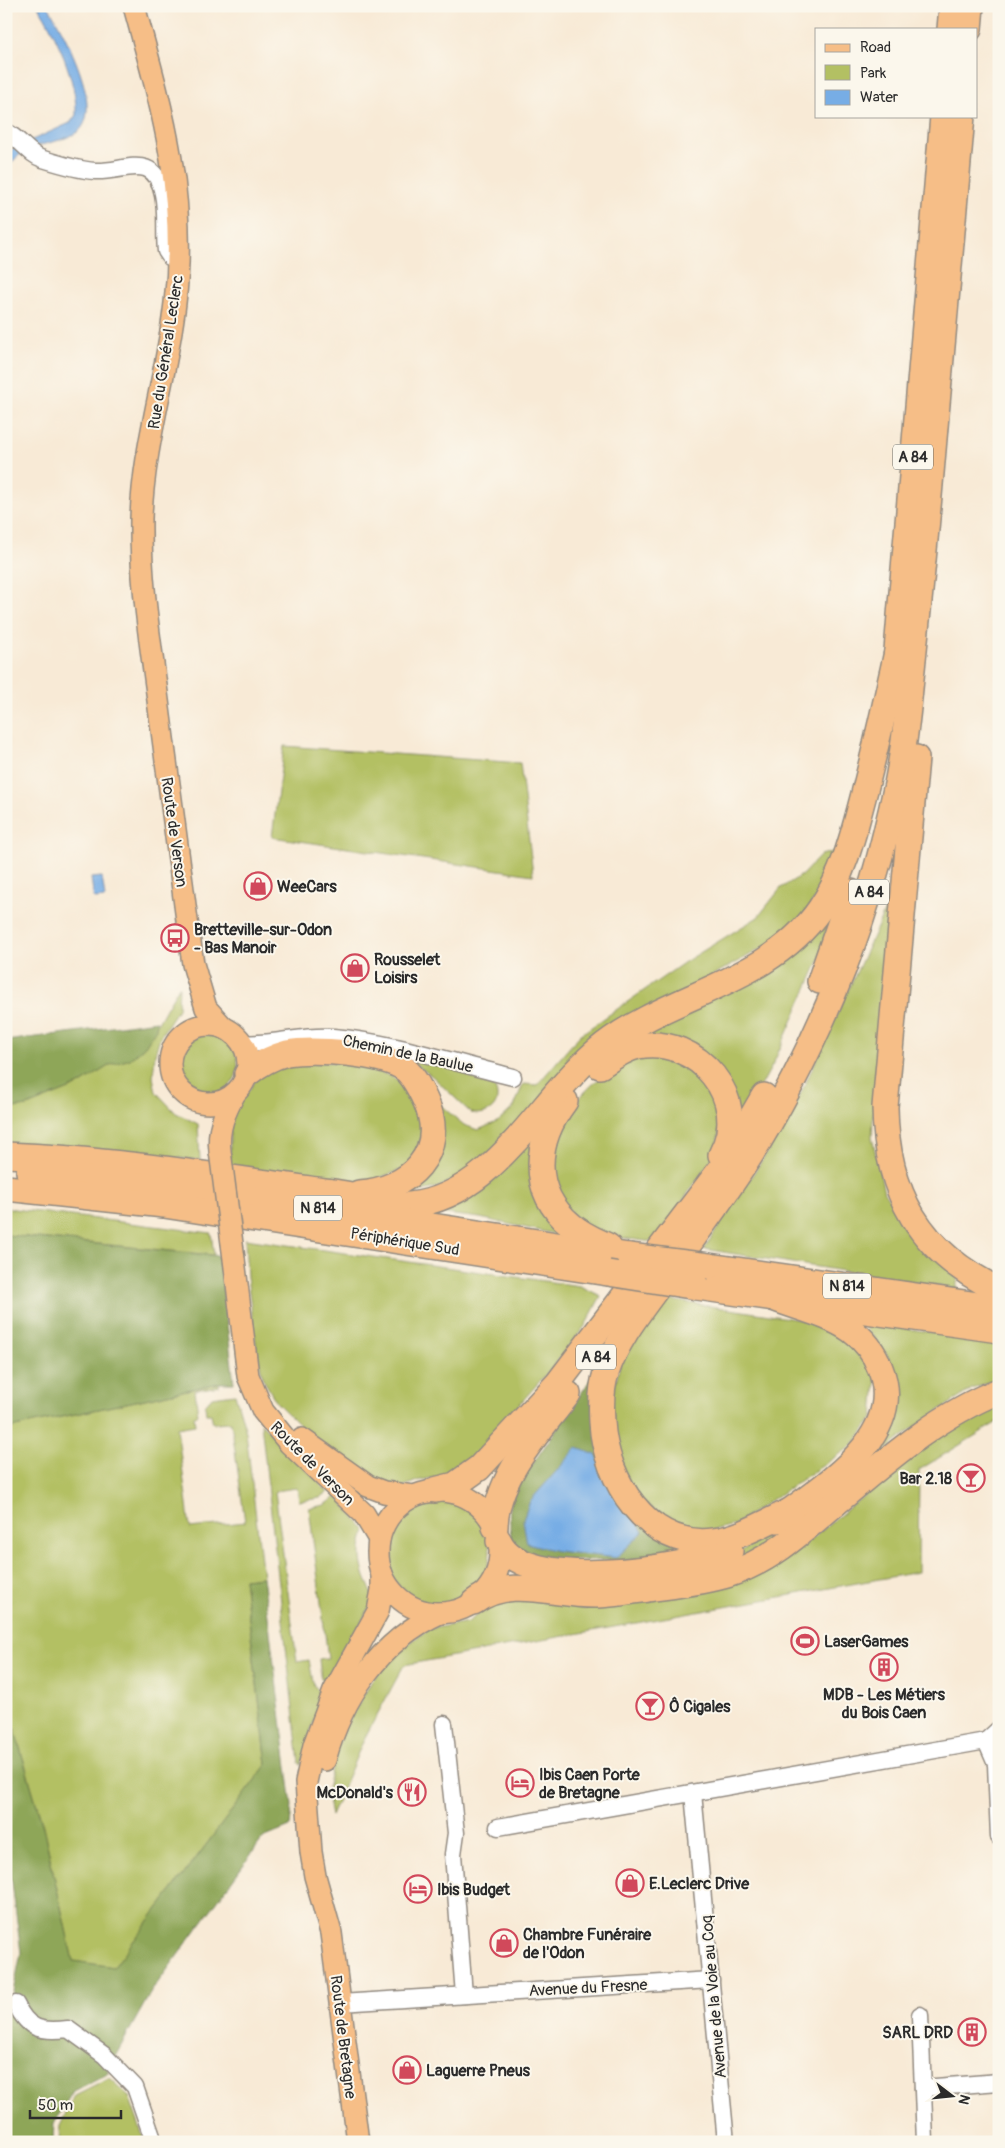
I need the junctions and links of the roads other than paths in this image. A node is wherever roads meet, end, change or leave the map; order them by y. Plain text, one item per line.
1 (134, 6) edge
2 (952, 6) edge
3 (971, 6) edge
4 (950, 28) edge
5 (969, 28) edge
6 (943, 118) edge
7 (962, 118) edge
8 (6, 132) edge
9 (179, 259) junction
10 (924, 554) junction
11 (897, 652) junction
12 (158, 700) joint
13 (193, 964) junction
14 (224, 1028) junction
15 (186, 1032) junction
16 (242, 1042) junction
17 (514, 1077) dead end
18 (241, 1084) junction
19 (197, 1102) junction
20 (219, 1148) junction
21 (6, 1155) edge
22 (6, 1170) edge
23 (6, 1188) edge
24 (349, 1194) junction
25 (721, 1200) junction
26 (679, 1226) junction
27 (628, 1256) junction
28 (703, 1277) junction
29 (999, 1290) edge
30 (773, 1298) junction
31 (999, 1308) edge
32 (999, 1330) edge
33 (246, 1356) junction
34 (999, 1391) edge
35 (424, 1493) junction
36 (790, 1511) junction
37 (497, 1534) junction
38 (379, 1539) junction
39 (382, 1574) junction
40 (474, 1602) junction
41 (440, 1614) junction
42 (444, 1724) dead end
43 (999, 1729) edge
44 (986, 1741) junction
45 (694, 1792) junction
46 (498, 1827) dead end
47 (999, 1837) edge
48 (331, 1933) junction
49 (711, 1980) junction
50 (464, 1994) junction
51 (340, 2003) junction
52 (16, 2004) dead end
53 (920, 2016) dead end
54 (999, 2082) edge
55 (923, 2088) junction
56 (154, 2142) edge
57 (358, 2142) edge
58 (726, 2142) edge
59 (925, 2142) edge

1 - 9 main road, Rue du Général Leclerc
2 - 4 highway
3 - 5 highway
6 - 11 highway, A 84
7 - 10 highway, A 84
8 - 9 street
9 - 12 main road, Rue du Général Leclerc
10 - 25 highway, A 84
10 - 29 highway
11 - 24 highway
11 - 26 highway, A 84
12 - 13 main road, Route de Verson
13 - 14 main road, Route de Verson
13 - 15 main road, Route de Verson
14 - 15 main road
14 - 16 main road
15 - 19 main road
16 - 17 street, Chemin de la Baulue
16 - 18 main road
18 - 19 main road
18 - 20 main road, Route de Verson
18 - 24 highway
19 - 20 main road, Route de Verson
20 - 33 main road, Route de Verson, bridge
21 - 24 highway
22 - 27 highway, Périphérique Sud / N 814
23 - 28 highway, Périphérique Sud / N 814, bridge
25 - 36 highway
25 - 37 highway, A 84
26 - 27 highway
26 - 35 highway, A 84
27 - 28 highway, Périphérique Sud / N 814, bridge
28 - 30 highway, Périphérique Sud / N 814
28 - 31 highway, N 814
30 - 32 highway, N 814
30 - 36 highway
33 - 35 main road, Route de Verson
33 - 38 main road, Route de Verson
34 - 40 highway
35 - 37 main road
35 - 38 main road
36 - 37 highway
37 - 40 main road
38 - 39 main road
39 - 41 main road
39 - 48 main road, Route de Bretagne
40 - 41 main road
41 - 48 main road, Route de Bretagne
42 - 50 street
43 - 44 street
44 - 45 street
44 - 47 street
45 - 46 street
45 - 49 street, Avenue de la Voie au Coq
48 - 51 main road, Route de Bretagne
49 - 50 street, Avenue du Fresne
49 - 58 street, Avenue de la Voie au Coq
50 - 51 street, Avenue du Fresne
51 - 57 main road, Route de Bretagne
52 - 56 street
53 - 55 street
54 - 55 street
55 - 59 street

